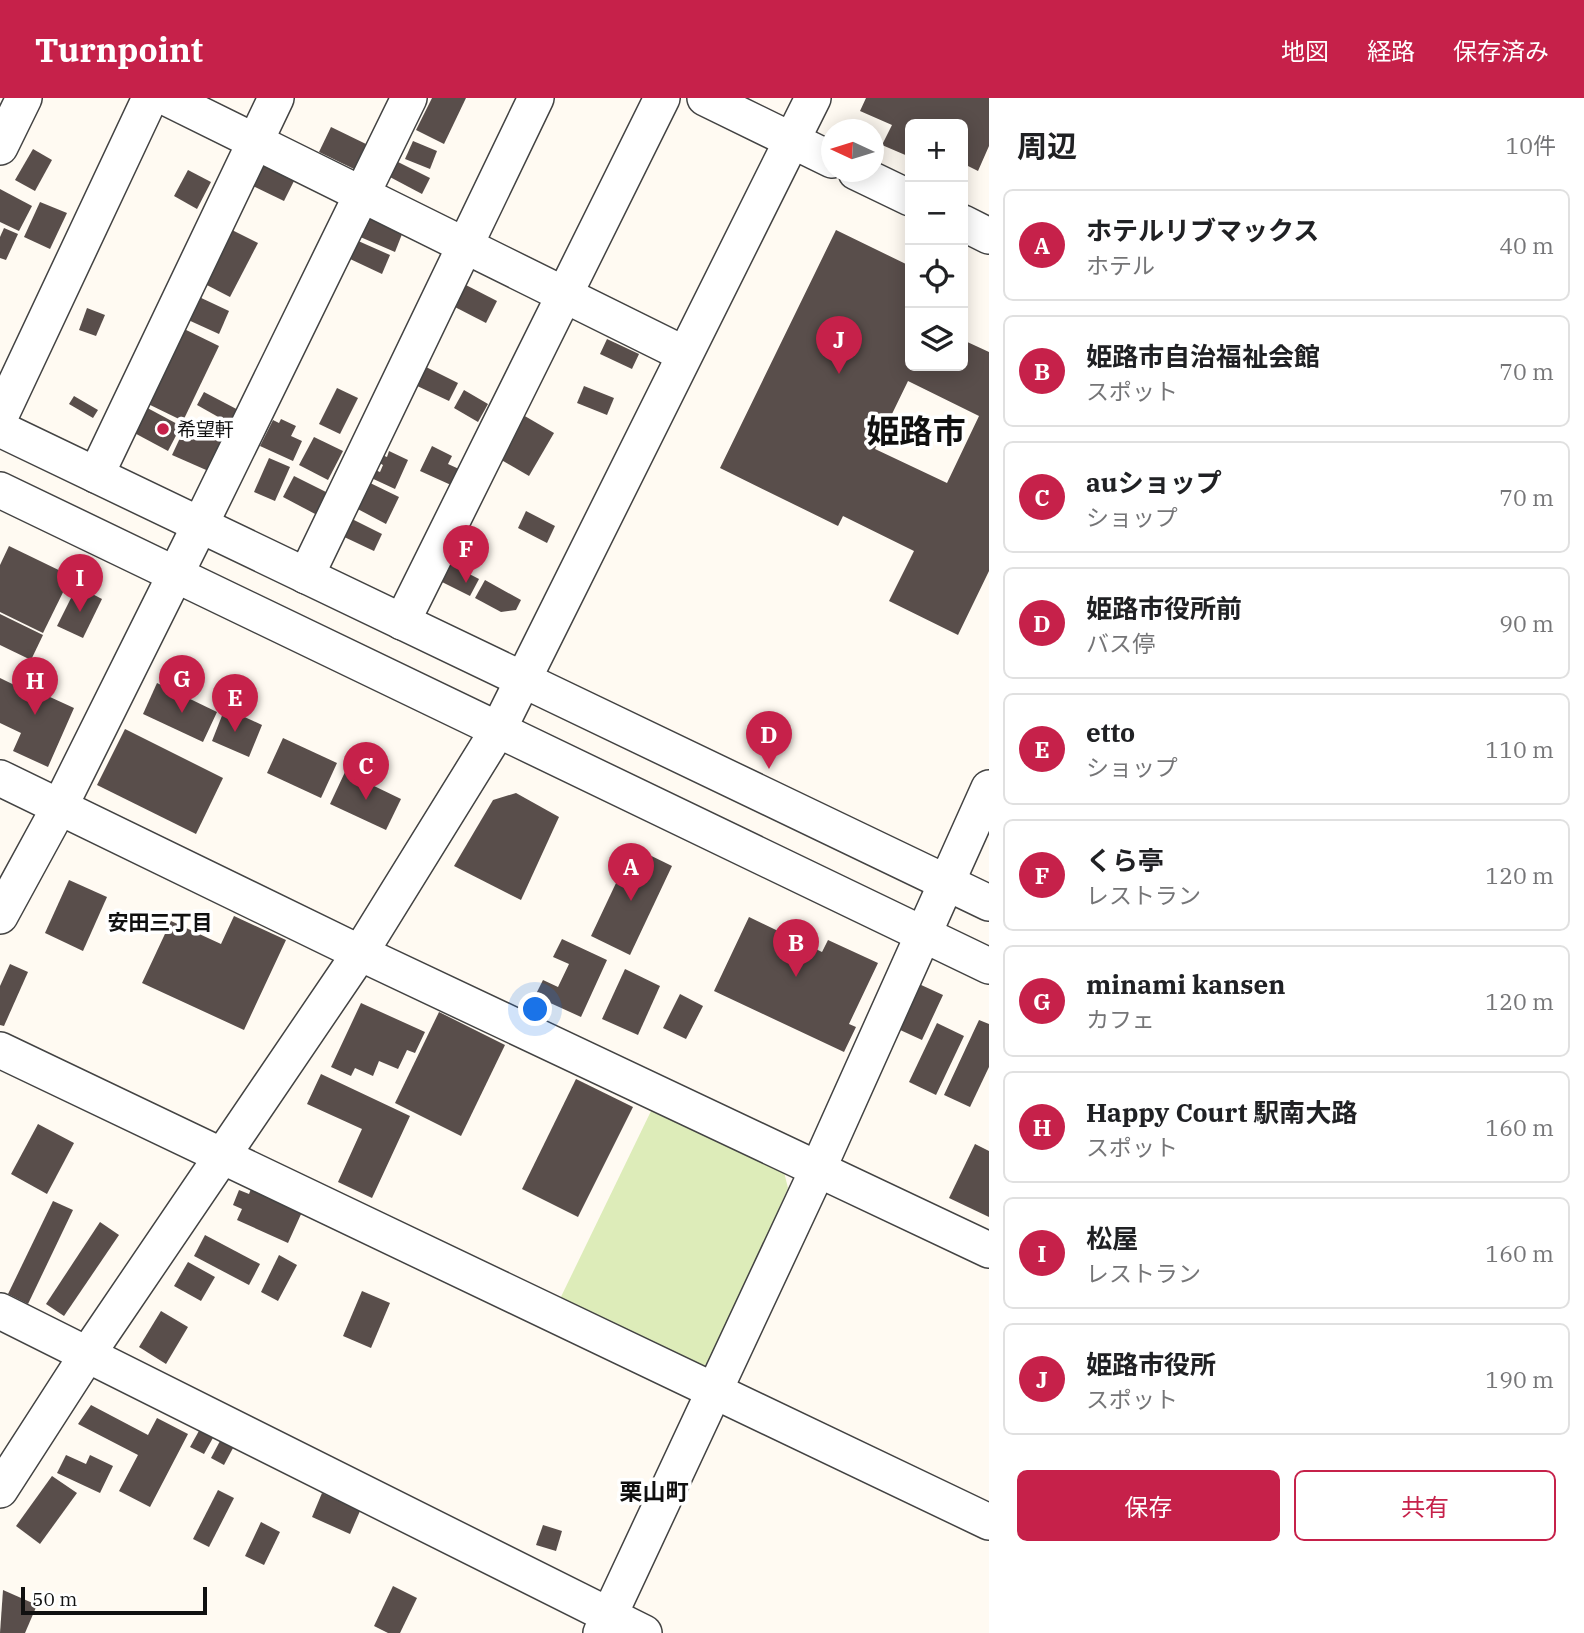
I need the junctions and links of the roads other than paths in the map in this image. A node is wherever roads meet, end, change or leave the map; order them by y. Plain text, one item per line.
1 (24, 98) edge
2 (150, 98) edge
3 (167, 98) edge
4 (276, 98) edge
5 (409, 98) edge
6 (536, 98) edge
7 (662, 98) edge
8 (705, 98) edge
9 (813, 98) edge
10 (256, 140) junction
11 (792, 141) junction
12 (0, 148) edge
13 (821, 155) edge
14 (877, 182) edge
15 (905, 196) edge
16 (362, 197) junction
17 (968, 226) edge
18 (989, 236) edge
19 (465, 247) junction
20 (564, 293) junction
21 (684, 354) junction
22 (0, 417) edge
23 (0, 429) edge
24 (96, 475) junction
25 (0, 489) edge
26 (200, 525) junction
27 (175, 573) junction
28 (306, 576) junction
29 (402, 622) junction
30 (525, 678) junction
31 (498, 730) junction
32 (0, 778) edge
33 (989, 789) edge
34 (60, 806) junction
35 (946, 882) junction
36 (989, 903) edge
37 (0, 916) edge
38 (923, 934) junction
39 (360, 953) junction
40 (989, 966) edge
41 (0, 1049) edge
42 (221, 1156) junction
43 (818, 1169) junction
44 (989, 1250) edge
45 (0, 1311) edge
46 (87, 1355) junction
47 (712, 1392) junction
48 (0, 1490) edge
49 (989, 1522) edge
50 (605, 1625) edge
51 (645, 1633) edge

1 - 12 street
2 - 22 street
3 - 10 street
4 - 10 street
5 - 16 street
6 - 19 street
7 - 20 street
8 - 11 street
9 - 11 street
10 - 16 street
10 - 24 street
11 - 13 street
11 - 21 street
14 - 15 street
16 - 19 street
16 - 26 street
17 - 18 street
19 - 20 street
19 - 28 street
20 - 21 street
20 - 29 street
21 - 30 street
23 - 24 street
24 - 26 street
25 - 27 street
26 - 27 street
26 - 28 street
27 - 31 street
27 - 34 street
28 - 29 street
29 - 30 street
30 - 31 street
30 - 35 street
31 - 38 street
31 - 39 street
32 - 34 street
33 - 35 street
34 - 37 street
34 - 39 street
35 - 36 street
35 - 38 street
38 - 40 street
38 - 43 street
39 - 42 street
39 - 43 street
41 - 42 street
42 - 46 street
42 - 47 street
43 - 44 street
43 - 47 street
45 - 46 street
46 - 48 street
46 - 50 street
47 - 49 street
47 - 50 street
50 - 51 street

